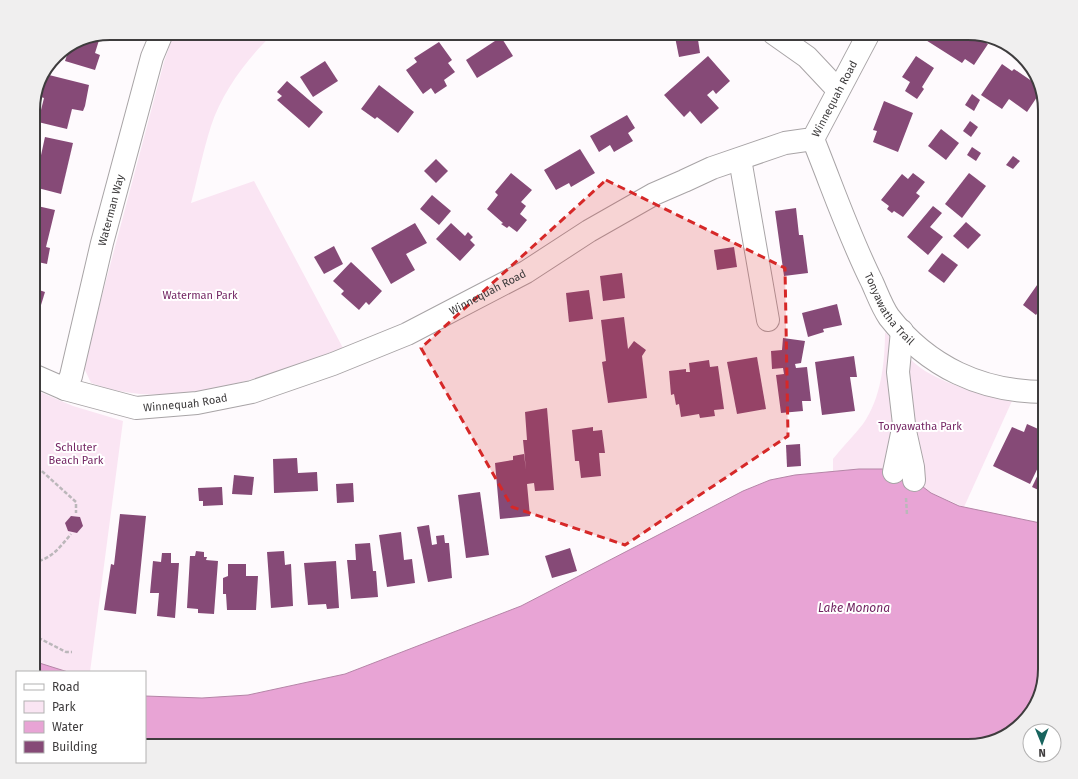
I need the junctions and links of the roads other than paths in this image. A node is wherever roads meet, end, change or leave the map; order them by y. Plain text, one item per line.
1 (159, 40) edge
2 (783, 40) edge
3 (865, 40) edge
4 (838, 90) junction
5 (813, 139) junction
6 (740, 159) junction
7 (768, 320) dead end
8 (902, 331) junction
9 (40, 378) edge
10 (66, 389) junction
11 (1038, 391) edge
12 (904, 424) junction
13 (894, 472) dead end
14 (914, 480) dead end

1 - 10 street, Waterman Way
2 - 4 street
3 - 4 street, Winnequah Road
4 - 5 street, Winnequah Road
5 - 6 street, Winnequah Road
5 - 8 street, Tonyawatha Trail
6 - 7 street
6 - 10 street, Winnequah Road
8 - 11 street, Tonyawatha Trail
8 - 12 street
9 - 10 street, Winnequah Road
12 - 13 street
12 - 14 street

